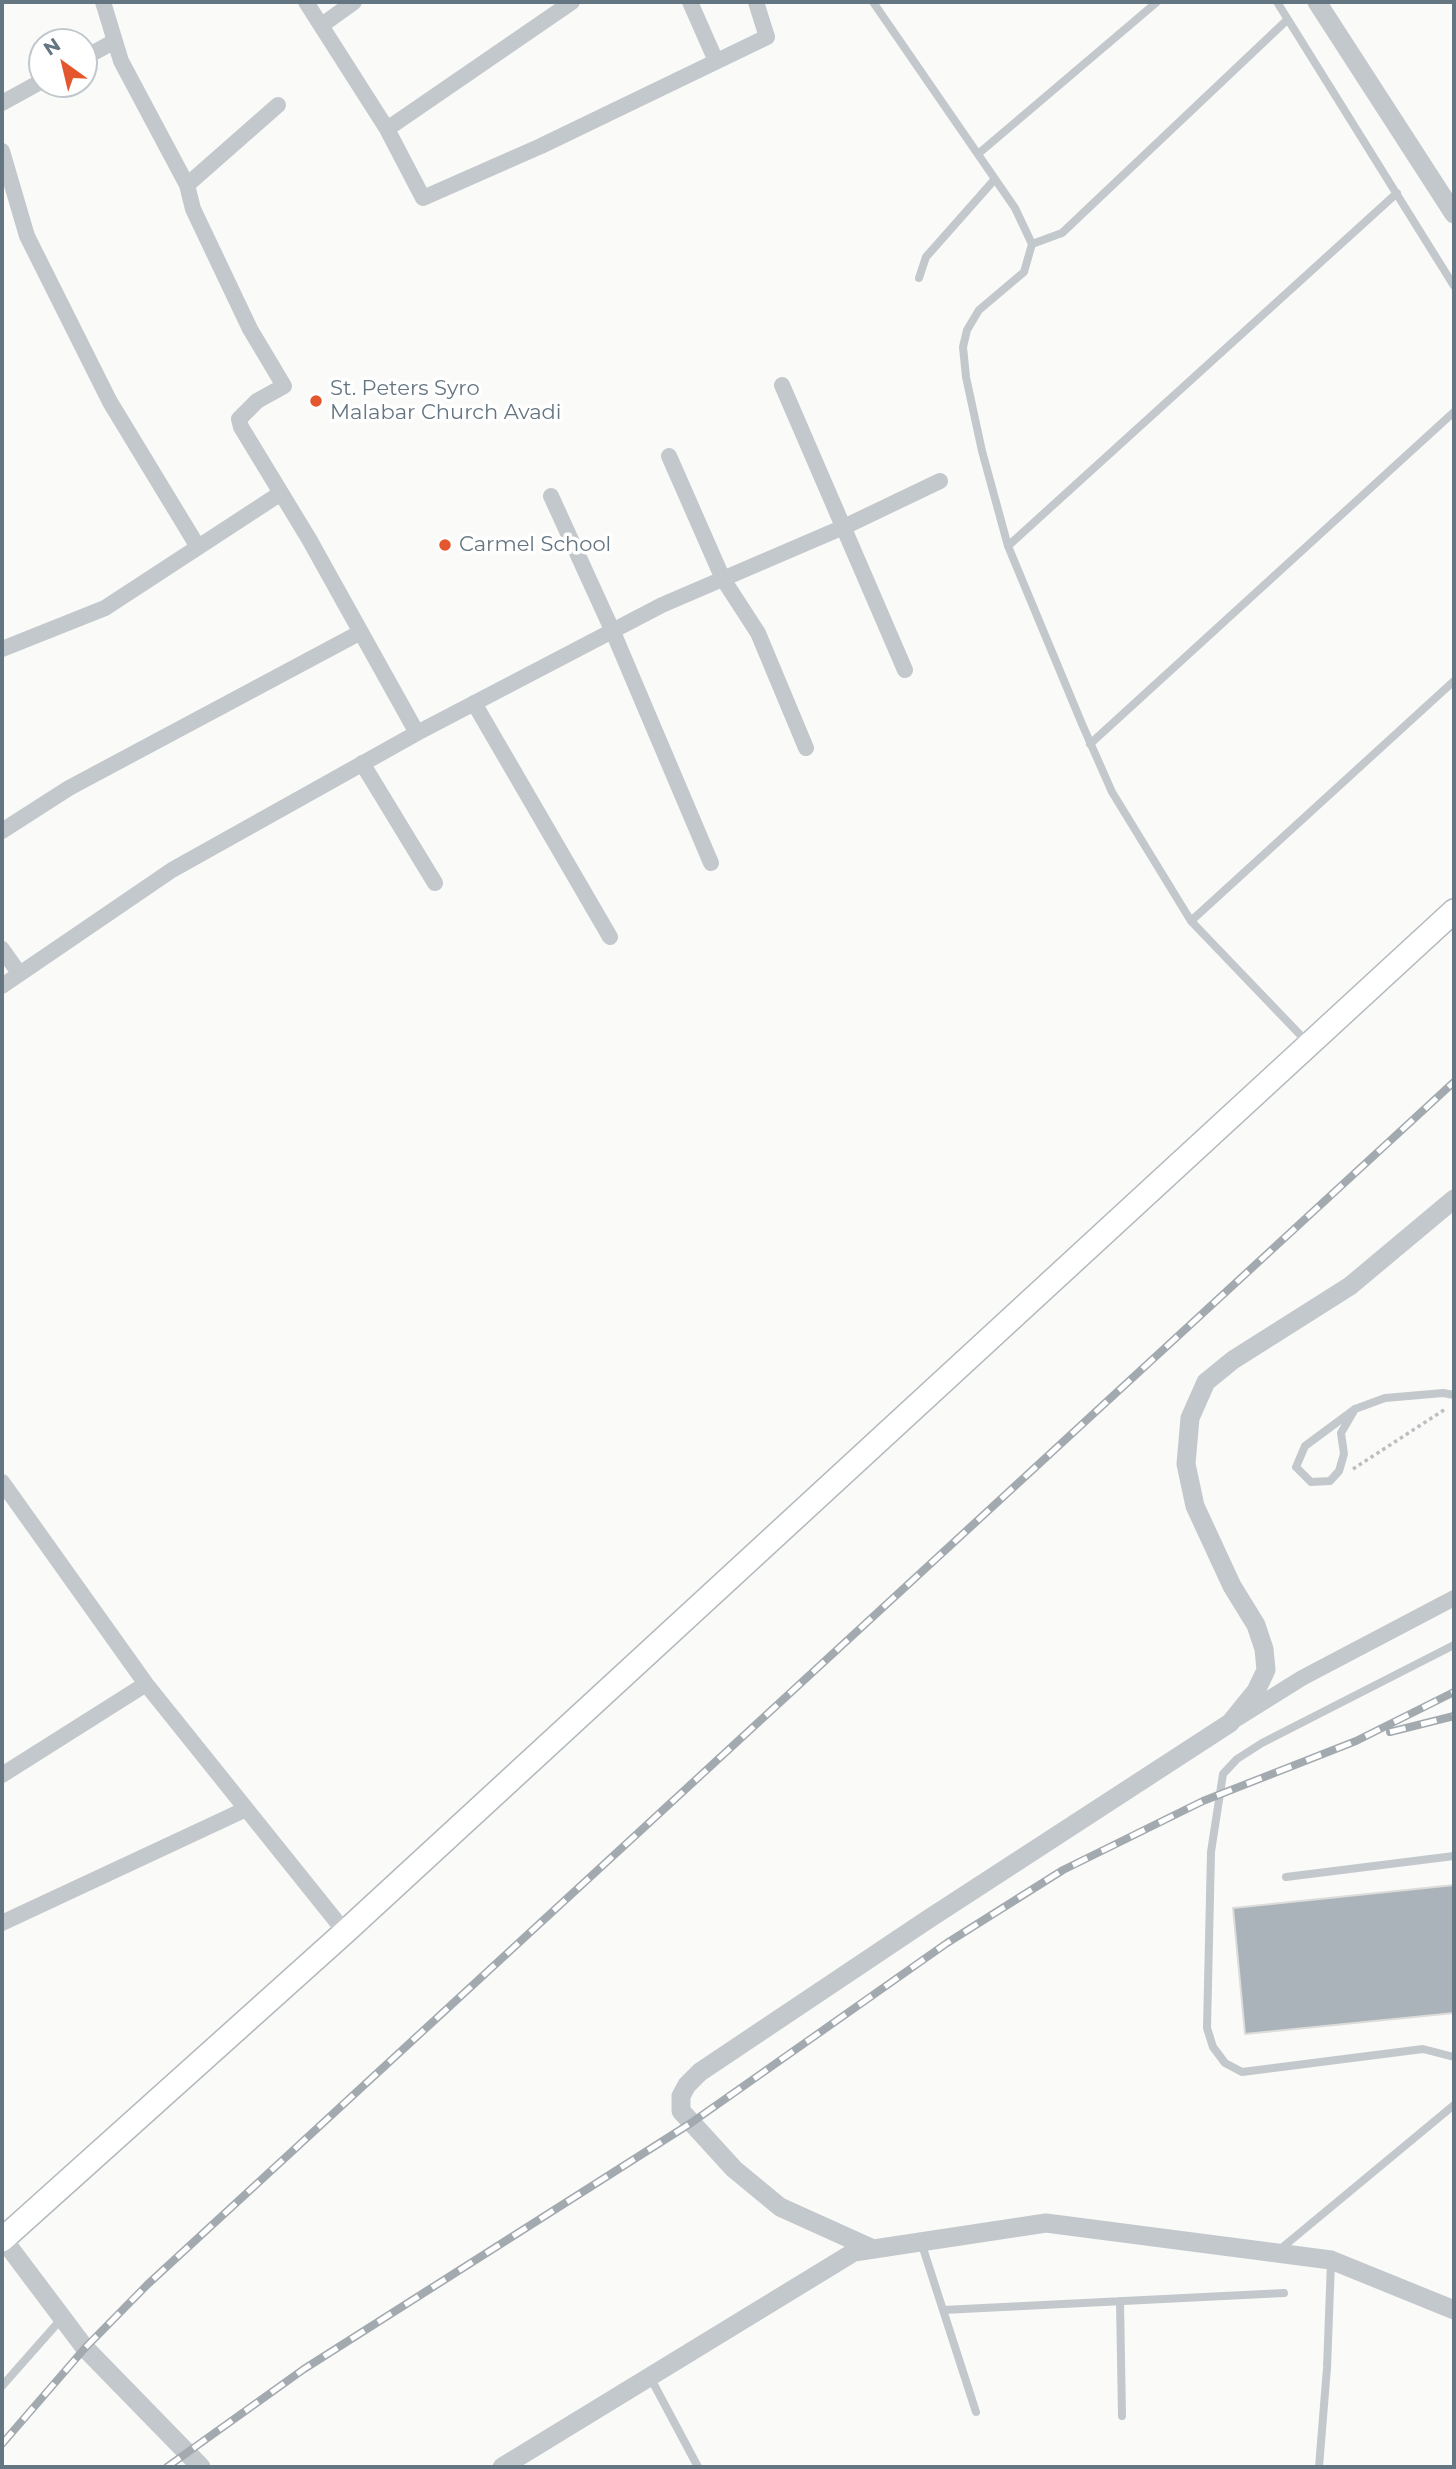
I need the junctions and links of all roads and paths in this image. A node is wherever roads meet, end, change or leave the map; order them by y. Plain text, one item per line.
1 (103, 2) edge
2 (306, 2) edge
3 (354, 2) edge
4 (572, 2) edge
5 (690, 2) edge
6 (756, 2) edge
7 (873, 2) edge
8 (1157, 2) edge
9 (1277, 2) edge
10 (1317, 2) edge
11 (1287, 20) junction
12 (322, 25) junction
13 (115, 41) junction
14 (98, 50) edge
15 (716, 61) junction
16 (28, 89) edge
17 (2, 103) edge
18 (278, 105) dead end
19 (387, 129) junction
20 (2, 151) edge
21 (978, 154) junction
22 (995, 179) junction
23 (187, 185) junction
24 (1397, 193) junction
25 (1454, 214) edge
26 (1032, 244) junction
27 (919, 278) dead end
28 (1454, 286) edge
29 (782, 385) dead end
30 (1454, 412) edge
31 (669, 456) dead end
32 (940, 481) dead end
33 (281, 494) junction
34 (551, 496) dead end
35 (846, 526) junction
36 (1008, 546) junction
37 (198, 547) junction
38 (723, 579) junction
39 (361, 632) junction
40 (613, 632) junction
41 (2, 649) edge
42 (905, 670) dead end
43 (1454, 681) edge
44 (474, 703) junction
45 (416, 733) junction
46 (1090, 744) junction
47 (806, 748) dead end
48 (362, 763) junction
49 (2, 831) edge
50 (711, 863) dead end
51 (435, 883) dead end
52 (1454, 911) edge
53 (1191, 921) junction
54 (610, 937) dead end
55 (2, 949) edge
56 (19, 973) junction
57 (2, 986) edge
58 (1309, 1044) junction
59 (1454, 1199) edge
60 (1454, 1395) edge
61 (1454, 1403) edge
62 (1355, 1409) junction
63 (1330, 1481) junction
64 (2, 1482) edge
65 (1454, 1598) edge
66 (1454, 1645) edge
67 (146, 1684) junction
68 (1230, 1723) junction
69 (2, 1775) edge
70 (244, 1810) junction
71 (1454, 1856) edge
72 (1286, 1877) dead end
73 (2, 1923) edge
74 (345, 1932) junction
75 (1454, 2057) edge
76 (1454, 2105) edge
77 (2, 2239) edge
78 (921, 2242) junction
79 (873, 2249) junction
80 (1276, 2253) junction
81 (1331, 2260) junction
82 (1284, 2292) dead end
83 (1120, 2301) junction
84 (943, 2310) junction
85 (1454, 2310) edge
86 (63, 2317) junction
87 (650, 2377) junction
88 (2, 2386) edge
89 (976, 2412) dead end
90 (1122, 2416) dead end
91 (692, 2457) junction
92 (201, 2467) edge
93 (502, 2467) edge
94 (687, 2467) edge
95 (698, 2467) edge
96 (1319, 2467) edge

1 - 13 street
2 - 12 street
3 - 12 street
4 - 19 street
5 - 15 street
6 - 15 street
7 - 21 lane
8 - 21 lane
9 - 11 lane
10 - 25 street
11 - 24 lane
11 - 26 lane
12 - 19 street
13 - 14 street
13 - 23 street
15 - 19 street
16 - 17 street
18 - 23 street
20 - 37 street
21 - 22 lane
22 - 26 lane
22 - 27 lane
23 - 33 street
24 - 28 lane
24 - 36 lane
26 - 36 lane
29 - 35 street
30 - 46 lane
31 - 38 street
32 - 35 street
33 - 37 street
33 - 39 street
34 - 40 street
35 - 38 street
35 - 42 street
36 - 46 lane
37 - 41 street
38 - 40 street
38 - 47 street
39 - 45 street
39 - 49 street
40 - 44 street
40 - 50 street
43 - 53 lane
44 - 45 street
44 - 54 street
45 - 48 street
46 - 53 lane
48 - 51 street
48 - 56 street
52 - 58 main road
53 - 58 lane
55 - 56 street
56 - 57 street
58 - 74 main road
59 - 68 street
60 - 62 lane
61 - 63 path
62 - 63 lane
62 - 63 lane
64 - 67 street
65 - 68 street
66 - 75 lane
67 - 69 street
67 - 70 street
68 - 79 street
70 - 73 street
70 - 74 street
71 - 72 lane
74 - 77 main road
76 - 80 lane
77 - 86 street
78 - 79 street
78 - 80 street
78 - 84 lane
79 - 87 street
80 - 81 street
81 - 85 street
81 - 96 lane
82 - 83 lane
83 - 84 lane
83 - 90 lane
84 - 89 lane
86 - 88 lane
86 - 92 street
87 - 91 lane
87 - 93 street
91 - 94 lane
91 - 95 lane

